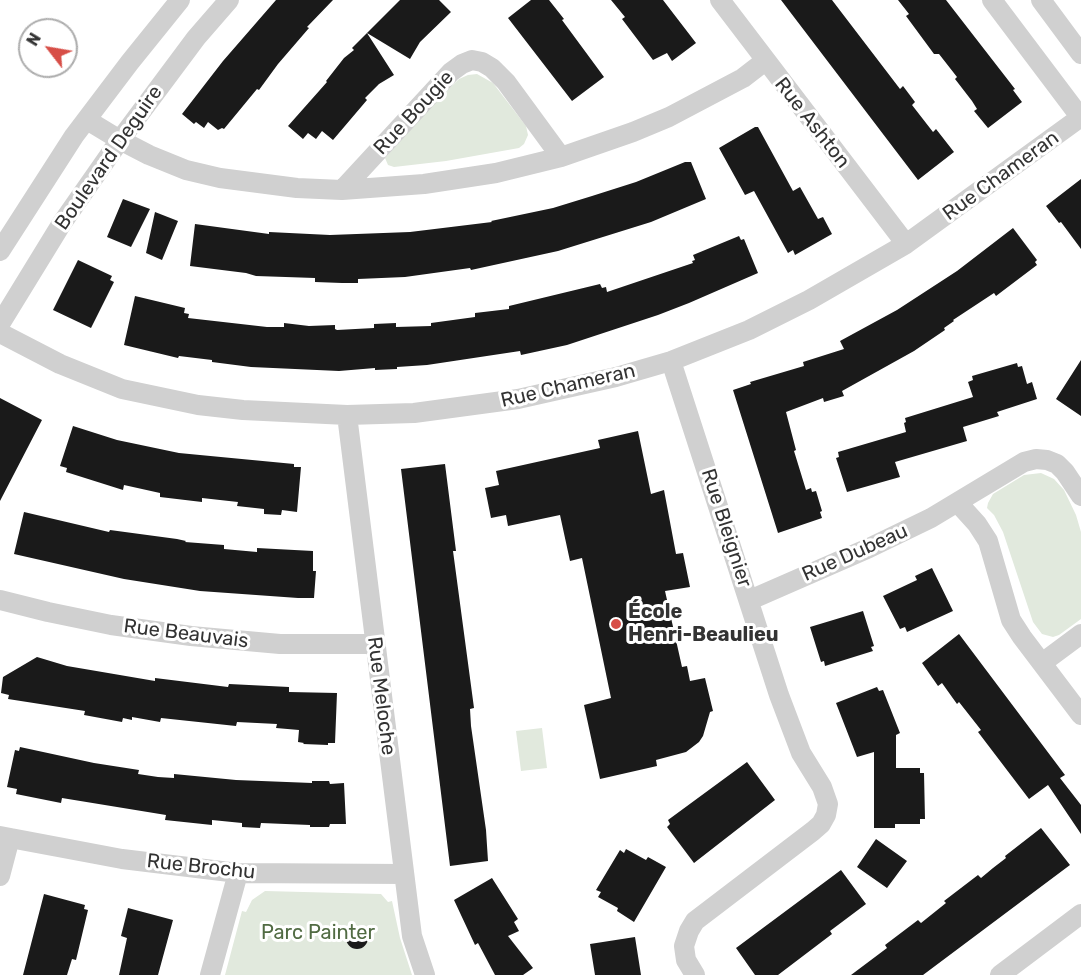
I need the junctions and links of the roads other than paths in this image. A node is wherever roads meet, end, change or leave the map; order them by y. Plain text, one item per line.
1 (180, 0) edge
2 (229, 0) edge
3 (720, 0) edge
4 (992, 0) edge
5 (1041, 0) edge
6 (1081, 54) edge
7 (765, 61) junction
8 (1081, 118) edge
9 (87, 120) junction
10 (120, 140) junction
11 (561, 157) junction
12 (342, 190) junction
13 (906, 244) junction
14 (0, 251) edge
15 (0, 324) edge
16 (0, 333) edge
17 (671, 361) junction
18 (347, 415) junction
19 (1081, 496) edge
20 (958, 503) junction
21 (0, 600) edge
22 (750, 600) junction
23 (1081, 634) edge
24 (375, 644) junction
25 (1042, 663) junction
26 (1081, 715) edge
27 (5, 837) edge
28 (238, 873) junction
29 (404, 874) junction
30 (0, 876) edge
31 (1081, 914) edge
32 (210, 975) edge
33 (425, 975) edge
34 (695, 975) edge
35 (1000, 975) edge

1 - 9 street, Boulevard Deguire
2 - 10 street, Boulevard Deguire
3 - 7 street, Rue Ashton
4 - 8 street
5 - 6 street
7 - 11 street, Rue Bougie
7 - 13 street, Rue Ashton
8 - 13 street, Rue Chameran
9 - 10 street, Rue Bougie
9 - 14 street, Boulevard Deguire
10 - 12 street, Rue Bougie
10 - 15 street, Boulevard Deguire
11 - 12 street, Rue Bougie
11 - 12 street, Rue Bougie
13 - 17 street, Rue Chameran
16 - 18 street, Rue Chameran
17 - 18 street, Rue Chameran
17 - 22 street, Rue Bleignier
18 - 24 street, Rue Meloche
19 - 20 street, Rue Dubeau
20 - 22 street, Rue Dubeau
20 - 25 street
21 - 24 street, Rue Beauvais
22 - 34 street, Rue Bleignier
23 - 25 street
24 - 29 street, Rue Meloche
25 - 26 street
27 - 28 street, Rue Brochu
27 - 30 street
28 - 29 street, Rue Brochu
28 - 32 street
29 - 33 street, Rue Meloche
31 - 35 street

